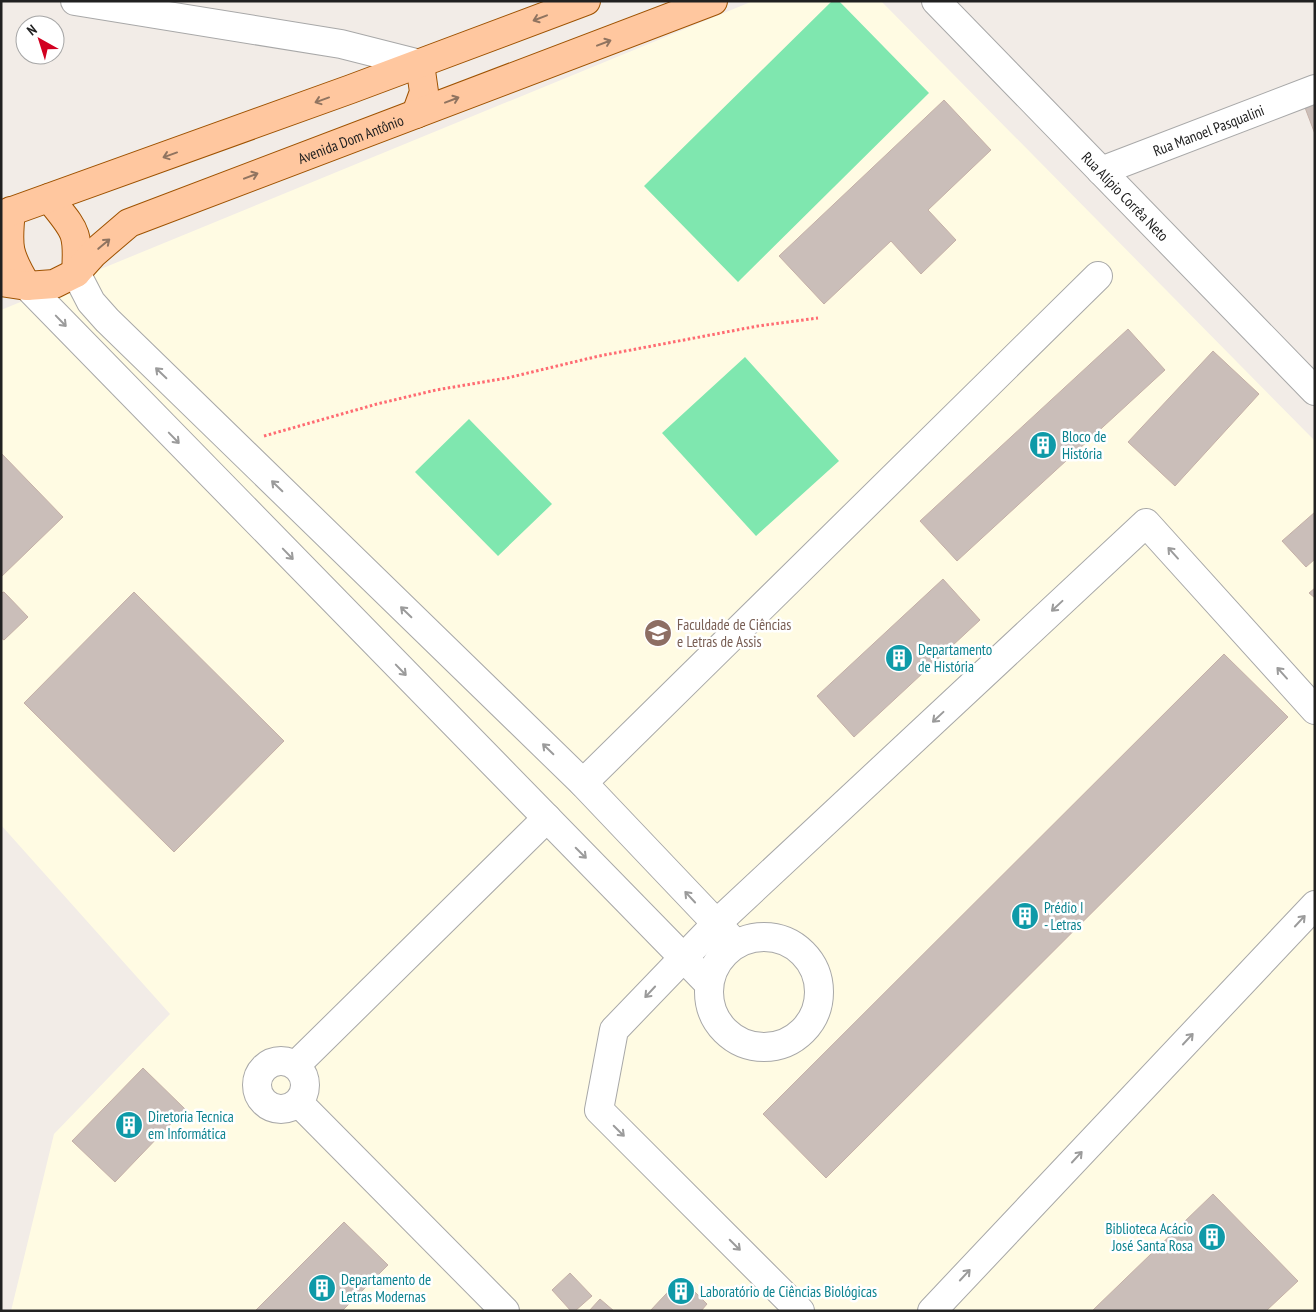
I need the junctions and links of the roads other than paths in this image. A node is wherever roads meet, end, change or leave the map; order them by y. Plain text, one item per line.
1 (75, 1) edge
2 (586, 1) edge
3 (713, 1) edge
4 (936, 1) edge
5 (341, 44) junction
6 (420, 64) junction
7 (351, 89) junction
8 (1315, 89) edge
9 (416, 114) junction
10 (1101, 172) junction
11 (49, 198) junction
12 (6, 213) edge
13 (76, 273) junction
14 (1098, 276) dead end
15 (14, 284) edge
16 (1315, 391) edge
17 (365, 572) junction
18 (335, 602) junction
19 (1315, 710) edge
20 (583, 783) junction
21 (547, 818) junction
22 (1315, 905) edge
23 (716, 924) junction
24 (736, 944) junction
25 (683, 957) junction
26 (709, 984) junction
27 (296, 1065) junction
28 (299, 1103) junction
29 (506, 1311) edge
30 (800, 1311) edge
31 (932, 1311) edge

1 - 5 street
2 -> 6 main road
9 -> 3 main road, Avenida Dom Antônio
4 - 10 street, Rua Alípio Corrêa Neto
5 - 6 street
5 - 7 street
6 - 7 main road
6 - 9 main road
7 -> 11 main road
8 - 10 street, Rua Manoel Pasqualini
13 -> 9 main road, Avenida Dom Antônio
10 - 16 street, Rua Alípio Corrêa Neto
11 - 12 main road
11 - 13 main road
12 - 15 main road
13 - 15 main road, Avenida Dom Antônio
17 -> 13 street
14 - 20 street
15 -> 18 street
17 - 18 street
20 -> 17 street
18 -> 21 street
19 -> 23 street
23 -> 20 street
21 -> 25 street
21 - 27 street
31 -> 22 street
23 - 24 street
23 - 25 street
24 - 26 street
24 - 26 street
25 - 26 street
25 -> 30 street
27 - 28 street
27 - 28 street
28 - 29 street

